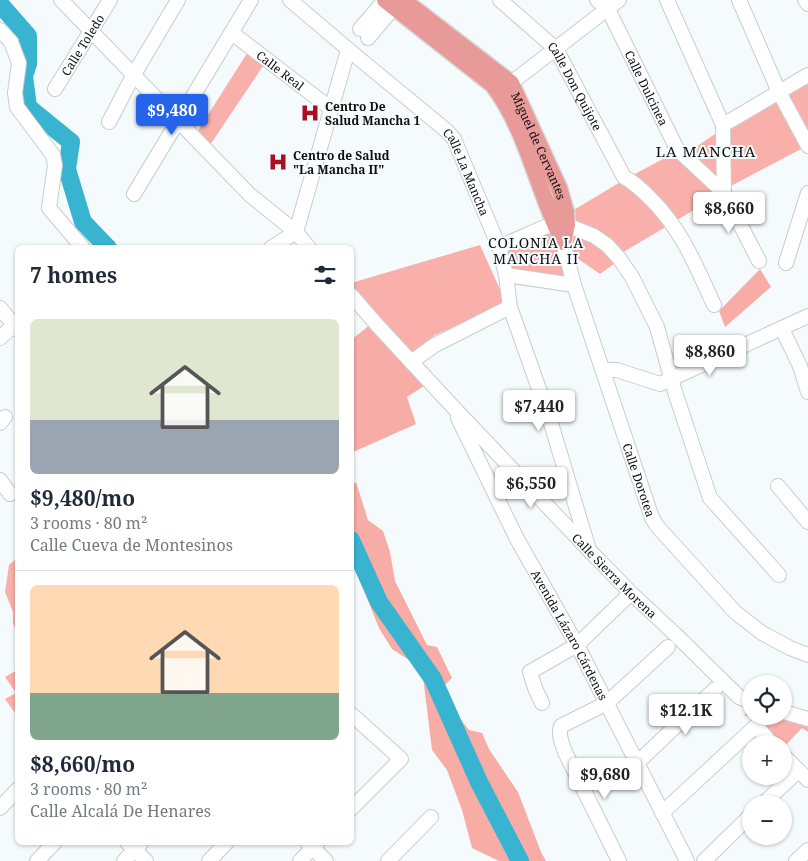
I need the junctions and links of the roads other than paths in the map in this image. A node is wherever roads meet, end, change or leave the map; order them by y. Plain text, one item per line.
1 (61, 0) edge
2 (110, 0) edge
3 (178, 0) edge
4 (251, 0) edge
5 (290, 0) edge
6 (500, 0) edge
7 (597, 0) edge
8 (666, 0) edge
9 (739, 0) edge
10 (805, 0) edge
11 (392, 2) edge
12 (808, 4) edge
13 (613, 5) edge
14 (0, 30) edge
15 (90, 31) junction
16 (232, 32) junction
17 (364, 34) dead end
18 (556, 49) junction
19 (348, 50) junction
20 (808, 75) edge
21 (133, 76) junction
22 (511, 82) junction
23 (55, 89) dead end
24 (779, 92) junction
25 (330, 108) junction
26 (177, 121) junction
27 (109, 122) dead end
28 (723, 125) junction
29 (808, 146) edge
30 (724, 193) junction
31 (134, 194) dead end
32 (808, 194) edge
33 (560, 224) junction
34 (296, 232) junction
35 (563, 242) joint
36 (80, 245) edge
37 (276, 245) edge
38 (307, 245) edge
39 (499, 247) junction
40 (759, 261) dead end
41 (786, 263) dead end
42 (506, 275) junction
43 (574, 285) junction
44 (354, 298) edge
45 (714, 305) dead end
46 (510, 307) junction
47 (0, 308) edge
48 (808, 316) edge
49 (15, 326) edge
50 (15, 328) edge
51 (782, 329) junction
52 (0, 338) edge
53 (412, 362) junction
54 (604, 370) junction
55 (671, 379) junction
56 (808, 392) edge
57 (454, 408) junction
58 (493, 448) junction
59 (477, 455) junction
60 (0, 480) edge
61 (778, 486) dead end
62 (10, 494) dead end
63 (808, 522) edge
64 (589, 550) junction
65 (779, 574) dead end
66 (630, 593) junction
67 (577, 646) junction
68 (668, 647) dead end
69 (808, 656) edge
70 (715, 689) dead end
71 (742, 696) edge
72 (542, 703) dead end
73 (607, 703) junction
74 (792, 714) edge
75 (354, 717) edge
76 (808, 719) edge
77 (746, 735) edge
78 (764, 735) edge
79 (742, 739) edge
80 (637, 763) junction
81 (792, 764) edge
82 (803, 776) edge
83 (15, 792) edge
84 (776, 795) edge
85 (354, 806) edge
86 (0, 808) edge
87 (662, 813) junction
88 (431, 817) dead end
89 (742, 825) edge
90 (53, 845) edge
91 (135, 845) edge
92 (224, 845) edge
93 (311, 845) edge
94 (313, 845) edge
95 (808, 850) edge
96 (37, 861) edge
97 (124, 861) edge
98 (146, 861) edge
99 (209, 861) edge
100 (300, 861) edge
101 (326, 861) edge
102 (388, 861) edge
103 (619, 861) edge
104 (687, 861) edge
105 (704, 861) edge
106 (796, 861) edge

1 - 15 street
2 - 15 street, Calle Toledo
3 - 21 street
4 - 16 street
5 - 19 street, Calle La Mancha
6 - 18 street, Calle Don Quijote
7 - 13 street, Calle Dulcinea
8 - 28 street
9 - 24 street
10 - 12 street
11 - 17 street
11 - 22 main road, Miguel de Cervantes
11 - 33 main road
13 - 18 street
13 - 30 street, Calle Dulcinea
14 - 36 street
15 - 21 street
15 - 23 street, Calle Toledo
16 - 25 street, Calle Real
16 - 26 street
18 - 22 street
18 - 45 street, Calle Don Quijote
19 - 25 street
19 - 39 street, Calle La Mancha
20 - 24 street
21 - 26 street
21 - 27 street
22 - 33 main road, Miguel de Cervantes
24 - 28 street
24 - 29 street
25 - 34 street
26 - 31 street
26 - 34 street
28 - 30 street
30 - 40 street
32 - 41 street
33 - 35 main road, Calle Dorotea
33 - 39 street
33 - 55 street
34 - 37 street
34 - 38 street
35 - 43 street, Calle Dorotea
39 - 42 street, Calle La Mancha
42 - 43 street
42 - 46 street, Calle La Mancha
43 - 54 street, Calle Dorotea
44 - 53 street, Calle Sierra Morena
46 - 53 street
46 - 64 street, Calle La Mancha
47 - 49 street
48 - 51 street
50 - 52 street
51 - 55 street
51 - 56 street
53 - 57 street, Calle Sierra Morena
54 - 55 street
54 - 69 street, Calle Dorotea
55 - 65 street
57 - 58 street, Calle Sierra Morena
57 - 59 street, Avenida Lázaro Cárdenas
58 - 59 street
58 - 64 street, Calle Sierra Morena
59 - 67 street, Avenida Lázaro Cárdenas
60 - 62 street
61 - 63 street
64 - 66 street, Calle Sierra Morena
66 - 67 street
66 - 71 street, Calle Sierra Morena
67 - 72 street
67 - 73 street, Avenida Lázaro Cárdenas
68 - 73 street
70 - 80 street
73 - 80 street, Avenida Lázaro Cárdenas
73 - 103 street
74 - 76 street
75 - 85 street
77 - 78 street
79 - 87 street
80 - 87 street, Avenida Lázaro Cárdenas
81 - 82 street
82 - 84 street
83 - 86 street
87 - 104 street, Avenida Lázaro Cárdenas
88 - 102 street
89 - 105 street
90 - 96 street
91 - 97 street
91 - 98 street
92 - 99 street
93 - 100 street
94 - 101 street
95 - 106 street

